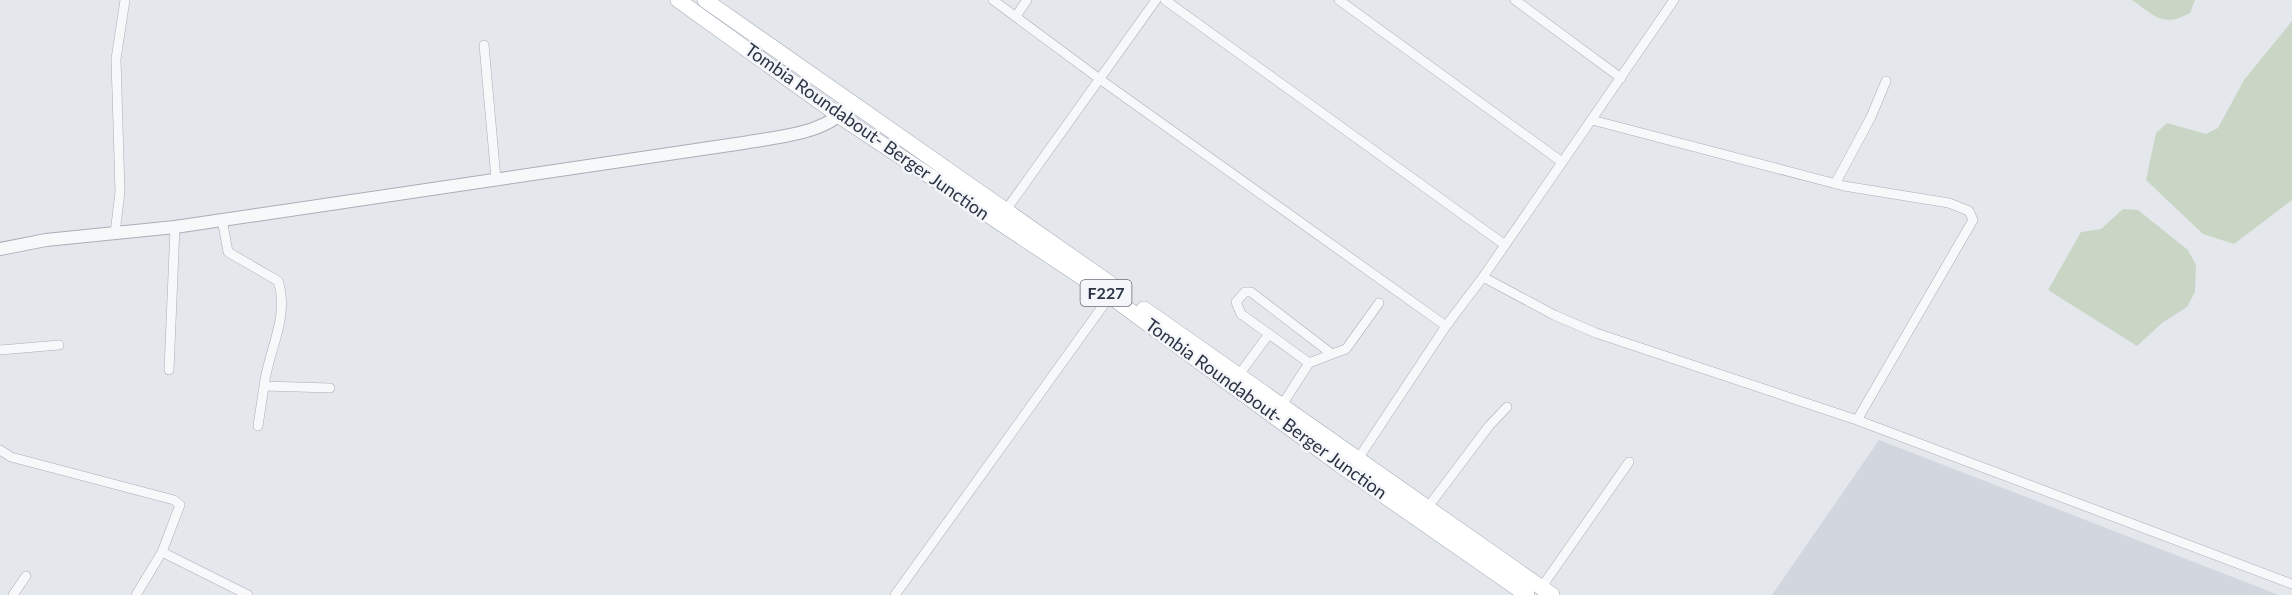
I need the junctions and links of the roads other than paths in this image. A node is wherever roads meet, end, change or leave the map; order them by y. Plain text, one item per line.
1 (125, 0) edge
2 (678, 0) edge
3 (705, 0) edge
4 (993, 0) edge
5 (1027, 0) edge
6 (1156, 0) edge
7 (1166, 0) edge
8 (1339, 0) edge
9 (1515, 0) edge
10 (1674, 0) edge
11 (1016, 16) junction
12 (484, 45) dead end
13 (1621, 78) junction
14 (1101, 80) junction
15 (1886, 81) dead end
16 (852, 103) junction
17 (841, 117) junction
18 (1592, 120) junction
19 (1562, 162) junction
20 (496, 179) junction
21 (1836, 184) junction
22 (1006, 210) junction
23 (222, 219) junction
24 (175, 227) junction
25 (115, 233) junction
26 (1505, 245) junction
27 (0, 249) edge
28 (1483, 277) junction
29 (1110, 296) junction
30 (1379, 303) dead end
31 (1446, 326) junction
32 (1269, 334) junction
33 (58, 345) dead end
34 (0, 350) edge
35 (1332, 354) junction
36 (1309, 363) junction
37 (169, 370) dead end
38 (1238, 376) junction
39 (264, 386) junction
40 (330, 388) dead end
41 (1282, 405) junction
42 (1507, 407) dead end
43 (1857, 420) junction
44 (258, 426) dead end
45 (0, 450) edge
46 (1358, 459) junction
47 (1629, 462) dead end
48 (1348, 471) junction
49 (1428, 507) junction
50 (162, 552) junction
51 (26, 576) dead end
52 (2292, 584) edge
53 (1547, 591) edge
54 (14, 595) edge
55 (136, 595) edge
56 (248, 595) edge
57 (895, 595) edge
58 (1527, 595) edge

1 - 25 street
2 - 17 main road, Tombia Roundabout- Berger Junction / F227
3 - 16 main road, Tombia Roundabout- Berger Junction / F227
4 - 11 street
5 - 11 street
6 - 14 street
7 - 26 street
8 - 19 street
9 - 13 street
10 - 13 street
11 - 14 street
12 - 20 street
13 - 18 street
14 - 22 street
14 - 31 street
15 - 21 street
16 - 17 street
16 - 22 main road, Tombia Roundabout- Berger Junction / F227
17 - 20 street
17 - 29 main road, Tombia Roundabout- Berger Junction / F227
18 - 19 street
18 - 21 street
19 - 26 street
20 - 23 street
21 - 43 street
22 - 38 main road, Tombia Roundabout- Berger Junction / F227
23 - 24 street
23 - 39 street
24 - 25 street
24 - 37 street
25 - 27 street
26 - 28 street
28 - 31 street
28 - 43 street
29 - 48 main road, Tombia Roundabout- Berger Junction / F227
29 - 57 street
30 - 35 street
31 - 46 street
32 - 35 street
32 - 36 street
32 - 38 street
33 - 34 street
35 - 36 street
36 - 41 street
38 - 41 main road, Tombia Roundabout- Berger Junction / F227
39 - 40 street
39 - 44 street
41 - 46 main road, Tombia Roundabout- Berger Junction / F227
42 - 49 street
43 - 52 street
45 - 50 street
46 - 48 street
46 - 49 main road, Tombia Roundabout- Berger Junction / F227
47 - 53 street
48 - 58 main road, Tombia Roundabout- Berger Junction / F227
49 - 53 main road, Tombia Roundabout- Berger Junction / F227
50 - 55 street
50 - 56 street
51 - 54 street

